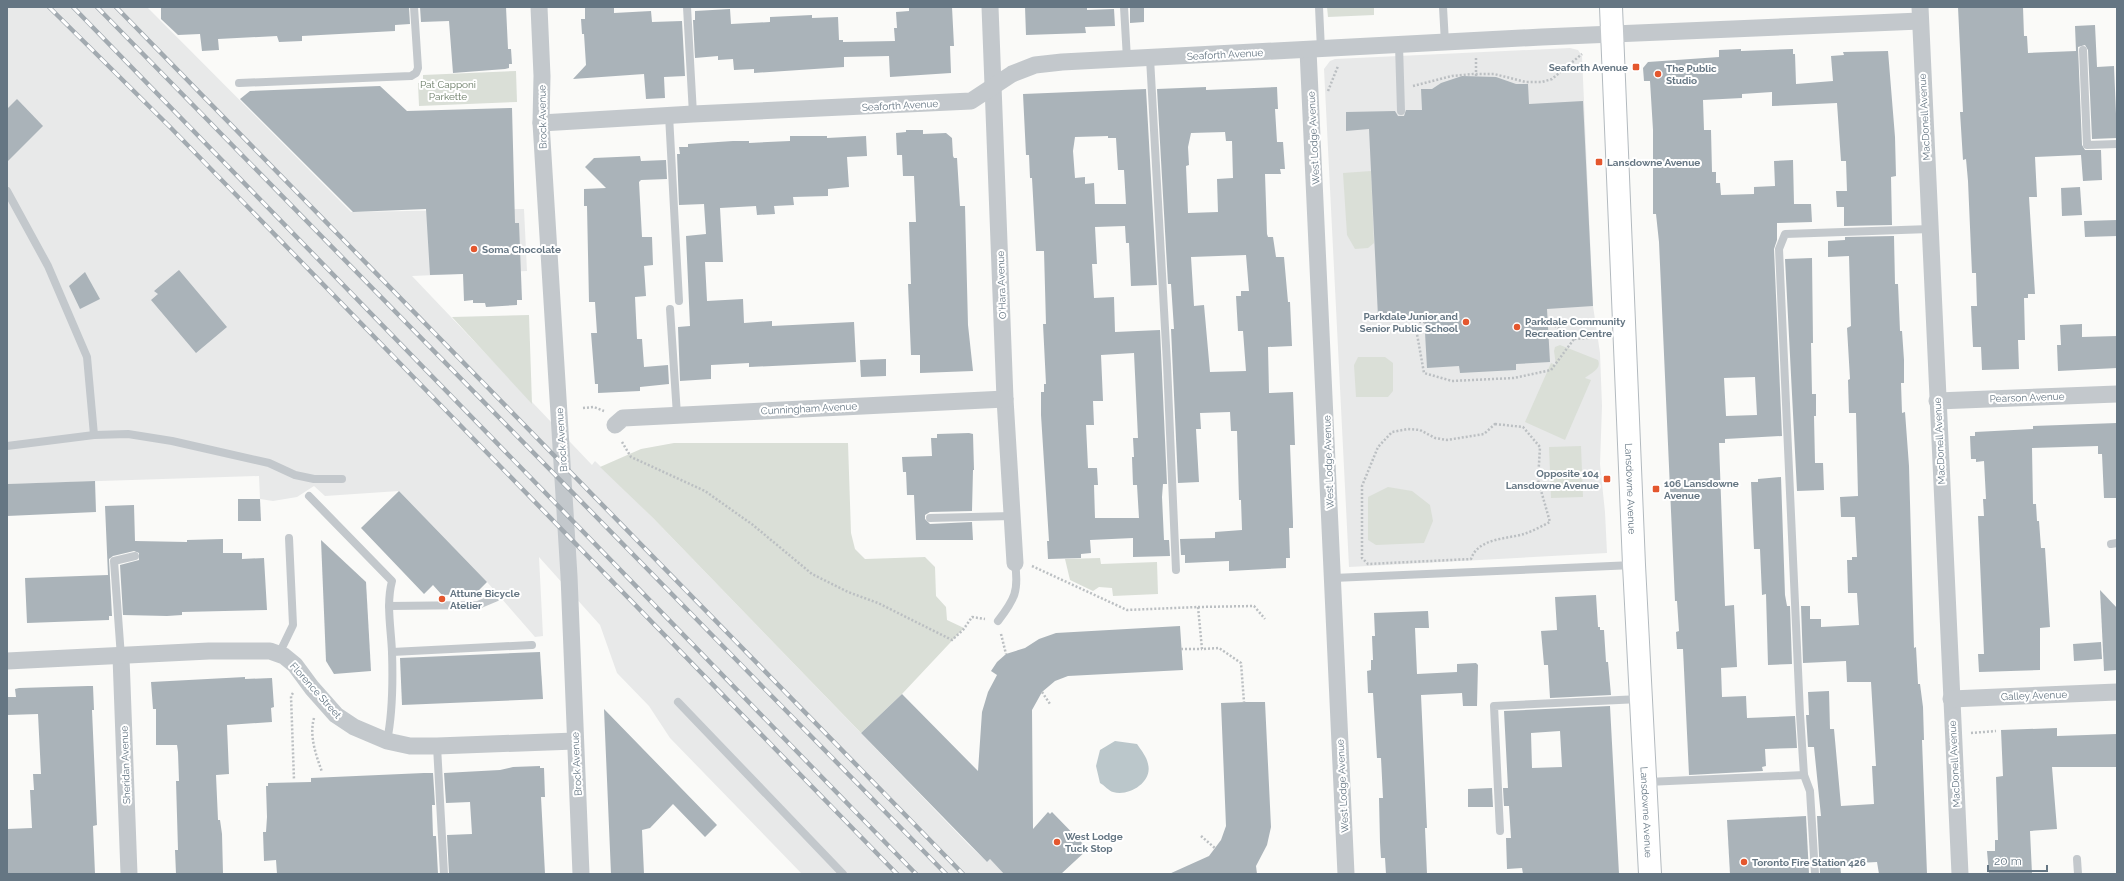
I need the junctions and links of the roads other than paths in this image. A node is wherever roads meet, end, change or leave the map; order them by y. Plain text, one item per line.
1 (414, 7) edge
2 (539, 7) edge
3 (688, 7) edge
4 (990, 7) edge
5 (1124, 7) edge
6 (1319, 7) edge
7 (1444, 7) edge
8 (1611, 7) edge
9 (1920, 14) edge
10 (1613, 34) junction
11 (1445, 43) junction
12 (1398, 46) junction
13 (1315, 50) junction
14 (2083, 50) dead end
15 (1150, 58) junction
16 (1127, 59) junction
17 (239, 83) dead end
18 (993, 88) junction
19 (1401, 111) dead end
20 (693, 114) junction
21 (670, 115) junction
22 (541, 123) junction
23 (2117, 144) edge
24 (7, 191) edge
25 (1930, 229) junction
26 (679, 301) dead end
27 (670, 309) dead end
28 (2117, 394) edge
29 (1006, 399) junction
30 (1937, 400) junction
31 (677, 415) junction
32 (615, 425) road end
33 (94, 436) junction
34 (7, 446) edge
35 (342, 479) dead end
36 (309, 496) dead end
37 (1012, 516) junction
38 (930, 518) dead end
39 (289, 538) dead end
40 (135, 556) dead end
41 (1015, 563) joint
42 (1634, 565) junction
43 (1176, 570) dead end
44 (1333, 578) junction
45 (497, 597) dead end
46 (389, 606) junction
47 (998, 621) road end
48 (532, 646) dead end
49 (392, 652) junction
50 (279, 654) junction
51 (120, 657) junction
52 (7, 661) edge
53 (2117, 692) edge
54 (1641, 699) junction
55 (1950, 699) junction
56 (678, 702) dead end
57 (387, 741) junction
58 (575, 741) junction
59 (437, 746) junction
60 (1804, 776) junction
61 (1645, 782) junction
62 (1500, 831) dead end
63 (2078, 859) dead end
64 (129, 874) edge
65 (444, 874) edge
66 (581, 874) edge
67 (843, 874) edge
68 (1346, 874) edge
69 (1650, 874) edge
70 (1815, 874) edge
71 (1960, 874) edge
72 (2078, 874) edge

1 - 17 lane
2 - 22 street, Brock Avenue
3 - 20 lane
4 - 18 street, O'Hara Avenue
5 - 16 lane
6 - 13 lane
7 - 11 lane
8 - 10 street, Lansdowne Avenue
9 - 10 street, Seaforth Avenue
9 - 25 street, MacDonell Avenue
10 - 11 street, Seaforth Avenue
10 - 42 street, Lansdowne Avenue
11 - 12 street, Seaforth Avenue
12 - 13 street, Seaforth Avenue
12 - 19 lane
13 - 15 street, Seaforth Avenue
13 - 44 street, West Lodge Avenue
14 - 23 lane
15 - 16 street, Seaforth Avenue
15 - 43 lane
16 - 18 street, Seaforth Avenue
18 - 20 street, Seaforth Avenue
18 - 29 street, O'Hara Avenue
20 - 21 street, Seaforth Avenue
21 - 22 street, Seaforth Avenue
21 - 26 lane
22 - 58 street, Brock Avenue
24 - 33 lane
25 - 30 street, MacDonell Avenue
25 - 60 lane
27 - 31 lane
28 - 30 street, Pearson Avenue
29 - 31 street, Cunningham Avenue
29 - 37 street, O'Hara Avenue
30 - 55 street, MacDonell Avenue
31 - 32 street, Cunningham Avenue
33 - 34 lane
33 - 35 lane
36 - 46 lane
37 - 38 lane
37 - 41 street, O'Hara Avenue
39 - 50 lane
40 - 51 lane
41 - 47 lane
42 - 44 lane
42 - 54 street, Lansdowne Avenue
44 - 68 street, West Lodge Avenue
45 - 46 lane
46 - 49 lane
48 - 49 lane
49 - 57 lane
50 - 51 street, Florence Street
50 - 57 street, Florence Street
51 - 52 street, Florence Street
51 - 64 street, Sheridan Avenue
53 - 55 street, Galley Avenue
54 - 61 street, Lansdowne Avenue
54 - 62 lane
55 - 71 street, MacDonell Avenue
56 - 67 lane
57 - 59 street, Florence Street
58 - 59 street, Florence Street
58 - 66 street, Brock Avenue
59 - 65 lane
60 - 61 lane
60 - 70 lane
61 - 69 street, Lansdowne Avenue
63 - 72 lane

